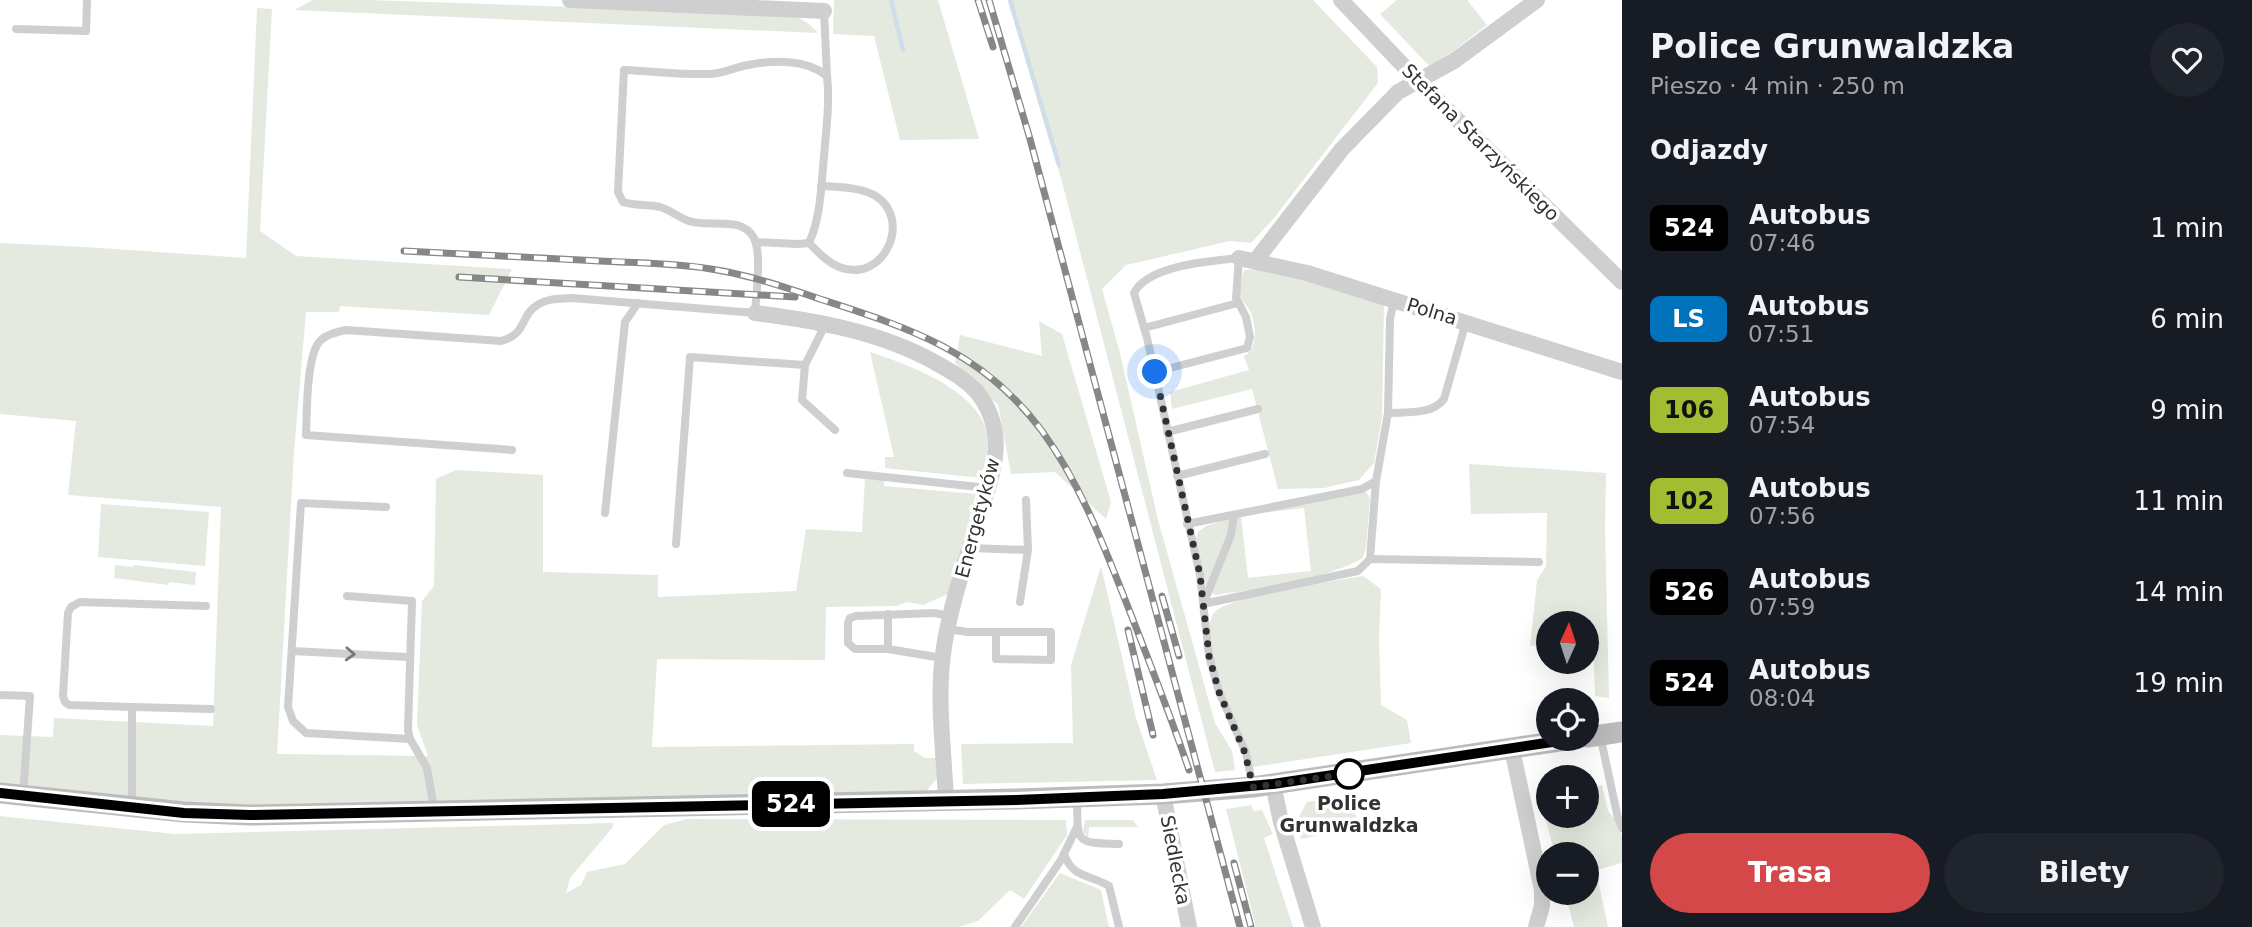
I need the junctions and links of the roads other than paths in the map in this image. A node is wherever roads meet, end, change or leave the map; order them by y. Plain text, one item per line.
1 (87, 0) edge
2 (570, 0) edge
3 (599, 0) edge
4 (1341, 0) edge
5 (1537, 0) edge
6 (824, 11) joint
7 (16, 29) dead end
8 (827, 76) junction
9 (1417, 80) junction
10 (821, 186) junction
11 (756, 242) junction
12 (809, 243) junction
13 (1239, 258) junction
14 (1256, 260) junction
15 (1622, 282) edge
16 (1394, 300) junction
17 (638, 303) junction
18 (1238, 303) junction
19 (755, 313) junction
20 (1466, 322) junction
21 (826, 323) junction
22 (1144, 328) junction
23 (805, 365) junction
24 (1155, 372) junction
25 (1622, 372) edge
26 (1258, 409) dead end
27 (1388, 413) junction
28 (835, 430) dead end
29 (1167, 432) junction
30 (512, 450) dead end
31 (1265, 454) dead end
32 (847, 473) dead end
33 (1177, 477) junction
34 (1376, 481) junction
35 (988, 488) junction
36 (1026, 500) dead end
37 (386, 507) dead end
38 (605, 513) dead end
39 (1234, 515) junction
40 (1187, 524) junction
41 (676, 544) dead end
42 (970, 548) junction
43 (1028, 550) junction
44 (1370, 559) junction
45 (1539, 562) dead end
46 (347, 596) dead end
47 (1020, 602) dead end
48 (1203, 604) junction
49 (206, 606) dead end
50 (888, 614) junction
51 (949, 623) junction
52 (996, 632) junction
53 (888, 649) junction
54 (292, 650) junction
55 (409, 657) junction
56 (942, 658) junction
57 (0, 695) edge
58 (132, 707) junction
59 (211, 709) dead end
60 (1622, 732) edge
61 (1599, 735) edge
62 (410, 739) junction
63 (1536, 745) edge
64 (1512, 749) junction
65 (1594, 751) edge
66 (1263, 785) junction
67 (0, 793) edge
68 (1163, 794) junction
69 (23, 796) junction
70 (1076, 798) junction
71 (946, 801) junction
72 (132, 807) junction
73 (434, 812) junction
74 (1077, 827) junction
75 (1622, 828) edge
76 (1119, 844) dead end
77 (1065, 854) junction
78 (1015, 927) edge
79 (1119, 927) edge
80 (1189, 927) edge
81 (1313, 927) edge
82 (1535, 927) edge

1 - 7 lane
2 - 3 street
3 - 6 street
4 - 9 street, Stefana Starzyńskiego
5 - 9 street
6 - 8 lane
8 - 10 lane
8 - 11 lane
9 - 14 street
9 - 15 street, Stefana Starzyńskiego
10 - 12 lane
10 - 12 lane
11 - 12 lane
11 - 19 lane
13 - 14 street, Polna
13 - 18 lane
13 - 22 lane
14 - 16 street, Polna
16 - 20 street, Polna
16 - 27 lane
17 - 19 lane
17 - 30 lane
17 - 38 lane
18 - 22 lane
18 - 24 lane
19 - 21 street, Energetyków
20 - 25 street, Polna
20 - 27 lane
21 - 23 lane
21 - 35 street, Energetyków
22 - 24 lane
23 - 28 lane
23 - 41 lane
24 - 29 lane
26 - 29 lane
27 - 34 lane
29 - 33 lane
31 - 33 lane
32 - 35 lane
33 - 40 lane
34 - 39 lane
34 - 44 lane
35 - 42 street, Energetyków
36 - 43 lane
37 - 54 lane
39 - 40 lane
39 - 48 lane
40 - 48 lane
42 - 43 lane
42 - 51 street, Energetyków
43 - 47 lane
44 - 45 lane
44 - 48 lane
46 - 55 lane
48 - 66 lane
49 - 58 lane
50 - 51 lane
50 - 53 lane
50 - 53 lane
51 - 52 lane
51 - 56 street, Energetyków
52 - 52 lane
53 - 56 lane
54 -> 55 lane
54 - 62 lane
55 - 62 lane
56 - 71 street, Energetyków
57 - 69 lane
58 - 59 lane
58 - 72 lane
60 - 61 main road
62 - 73 lane
63 - 64 main road
64 - 66 main road
64 - 82 street
65 - 75 lane
66 - 68 main road
66 - 81 street
67 - 69 main road
68 - 70 main road
68 - 80 street, Siedlecka
69 - 72 main road
70 - 71 main road
70 - 74 lane
71 - 73 main road
72 - 73 main road
74 - 76 lane
74 - 77 lane
77 - 78 lane
77 - 79 lane

